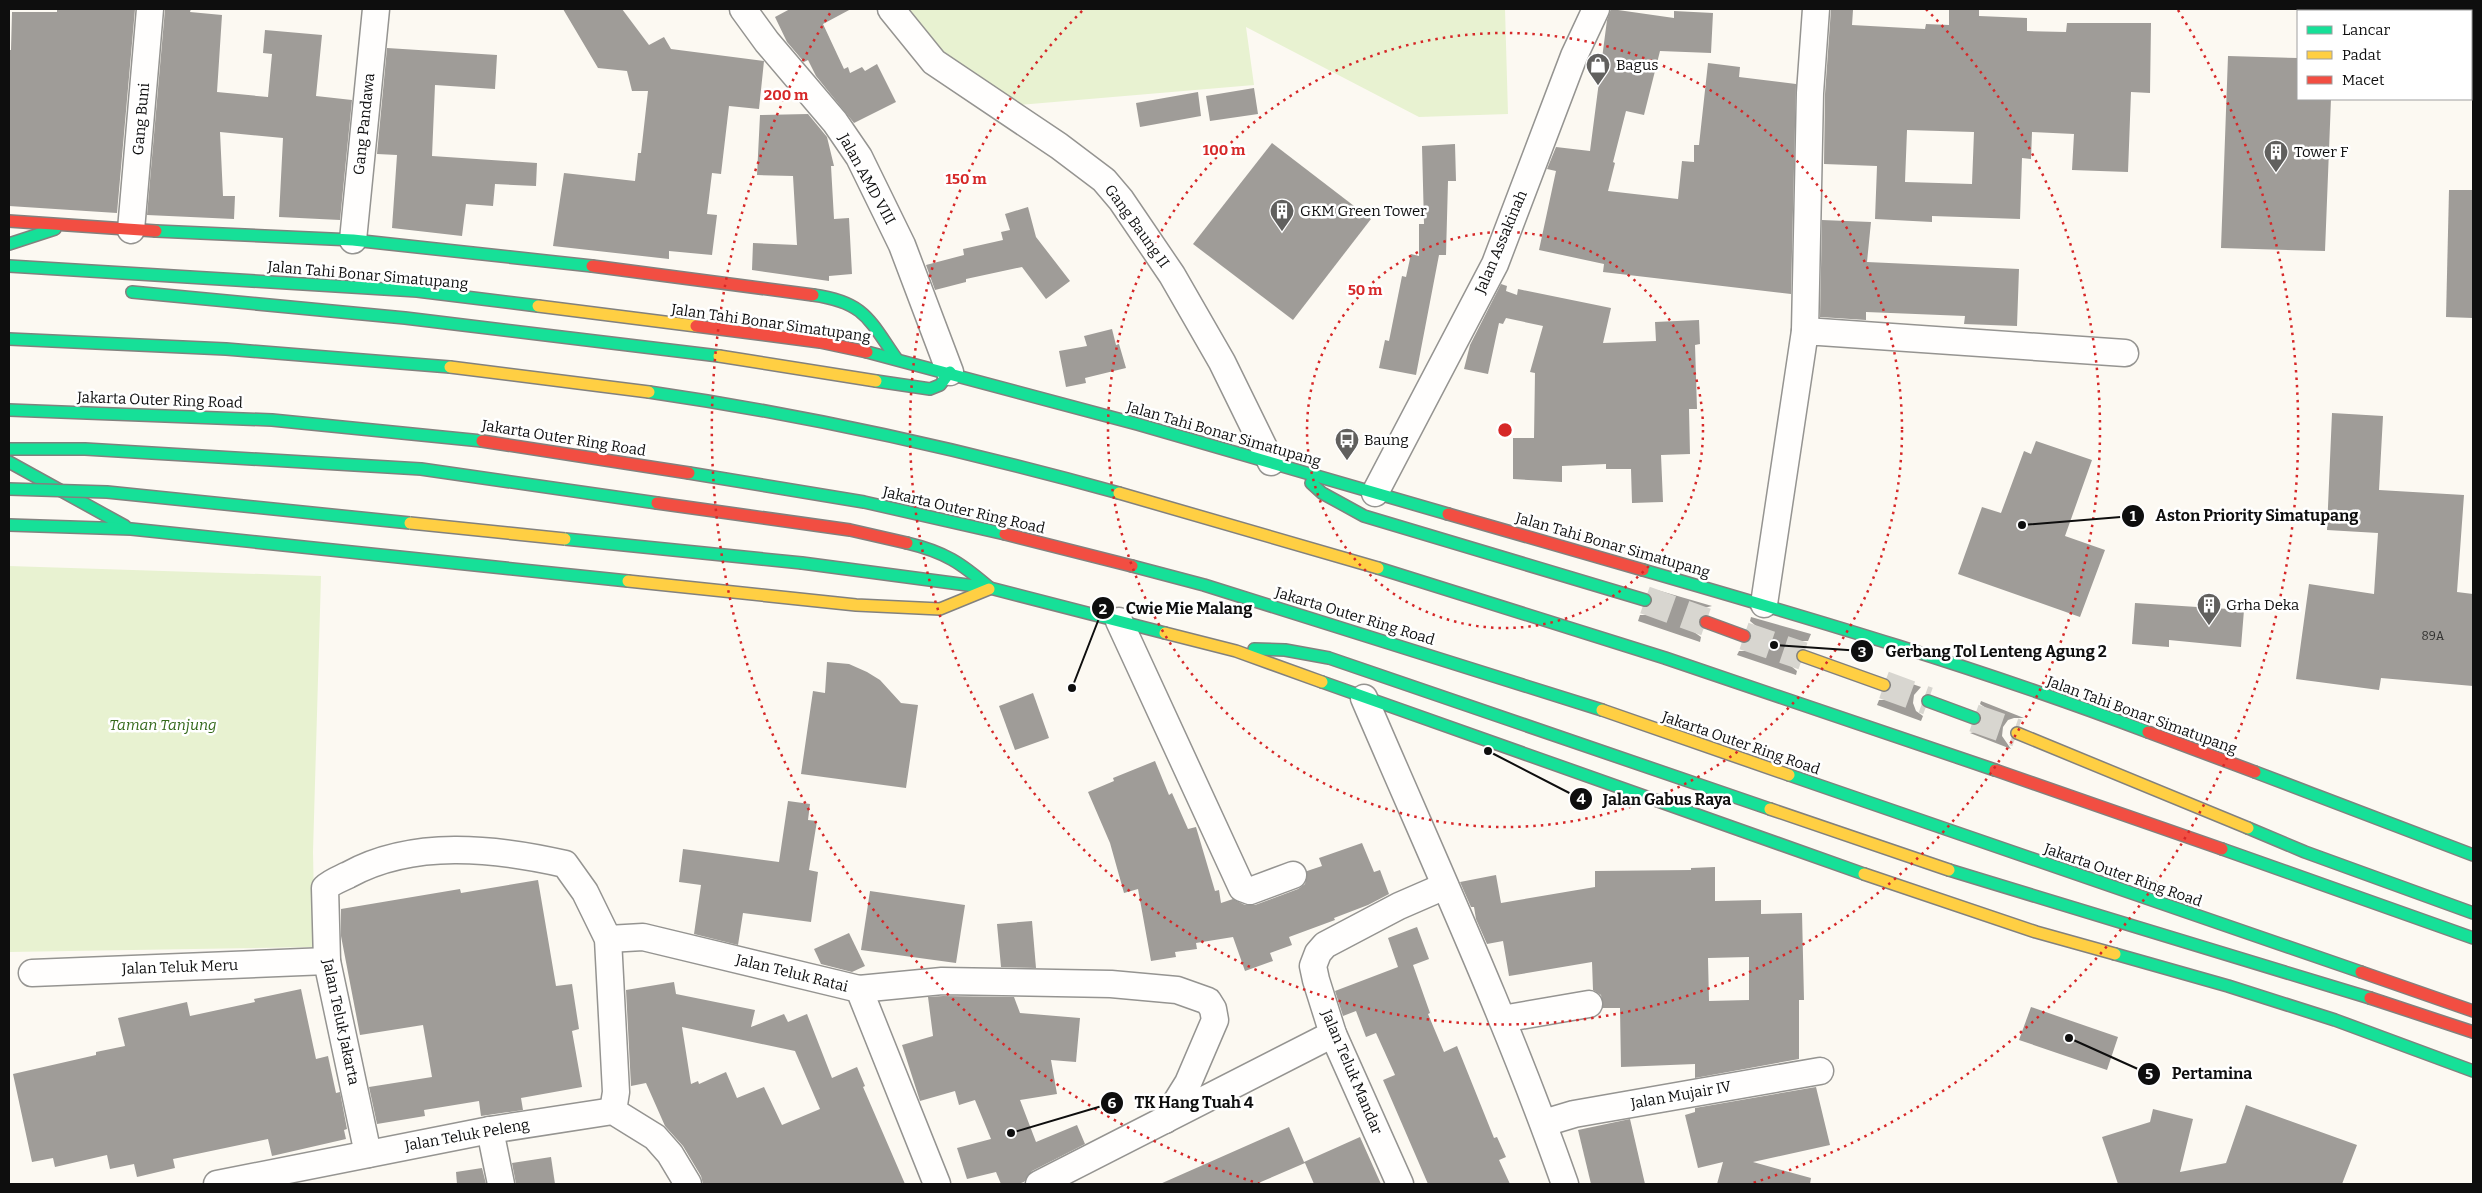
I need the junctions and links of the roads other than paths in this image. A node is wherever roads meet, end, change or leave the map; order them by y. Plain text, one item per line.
1 (150, 9) edge
2 (376, 9) edge
3 (743, 9) edge
4 (891, 9) edge
5 (1596, 9) edge
6 (1816, 9) edge
7 (9, 221) edge
8 (67, 226) junction
9 (131, 230) junction
10 (353, 240) junction
11 (9, 244) edge
12 (9, 266) edge
13 (119, 290) dead end
14 (1805, 331) junction
15 (9, 338) edge
16 (2125, 353) dead end
17 (896, 358) junction
18 (950, 372) junction
19 (9, 410) edge
20 (9, 449) edge
21 (9, 462) edge
22 (1271, 462) junction
23 (1297, 470) junction
24 (9, 489) edge
25 (1375, 493) junction
26 (9, 525) edge
27 (131, 529) junction
28 (990, 588) junction
29 (1645, 600) tunnel mouth
30 (1764, 604) junction
31 (1119, 621) junction
32 (1706, 622) tunnel mouth
33 (1744, 636) tunnel mouth
34 (1236, 651) junction
35 (1803, 656) tunnel mouth
36 (1884, 686) tunnel mouth
37 (1364, 698) junction
38 (1928, 701) tunnel mouth
39 (1974, 718) tunnel mouth
40 (2018, 733) tunnel mouth
41 (2473, 855) edge
42 (1293, 875) dead end
43 (1437, 889) junction
44 (2473, 913) edge
45 (2473, 938) edge
46 (608, 939) junction
47 (327, 961) junction
48 (32, 973) dead end
49 (859, 989) junction
50 (1589, 1004) dead end
51 (2473, 1011) edge
52 (1502, 1019) junction
53 (2473, 1032) edge
54 (1333, 1034) junction
55 (2473, 1070) edge
56 (1820, 1071) dead end
57 (613, 1111) junction
58 (1165, 1120) junction
59 (1544, 1123) junction
60 (490, 1130) junction
61 (368, 1154) junction
62 (293, 1177) edge
63 (1072, 1177) edge
64 (217, 1184) edge
65 (501, 1184) edge
66 (688, 1184) edge
67 (937, 1184) edge
68 (1039, 1184) edge
69 (1400, 1184) edge
70 (1565, 1184) edge

1 - 9 street, Gang Buni
2 - 10 street, Gang Pandawa
3 - 18 street, Jalan AMD VIII
4 - 22 street, Gang Baung II
5 - 25 street, Jalan Assakinah
6 - 14 street
7 - 8 highway
8 - 9 highway
8 - 11 highway
9 - 10 highway
10 - 17 highway
12 - 17 highway, Jalan Tahi Bonar Simatupang
13 - 18 highway
14 - 16 street
14 - 30 street
15 - 45 highway
17 - 18 highway, Jalan Tahi Bonar Simatupang
18 - 22 highway, Jalan Tahi Bonar Simatupang
19 - 51 highway, Jakarta Outer Ring Road
20 - 28 highway
21 - 27 highway
22 - 23 highway, Jalan Tahi Bonar Simatupang
23 - 25 highway, Jalan Tahi Bonar Simatupang
23 - 29 highway
24 - 28 highway, bridge
25 - 30 highway, Jalan Tahi Bonar Simatupang
26 - 27 highway
27 - 28 highway
28 - 31 highway
30 - 41 highway, Jalan Tahi Bonar Simatupang
31 - 34 highway
31 - 42 street
32 - 33 highway
34 - 37 highway
34 - 53 highway
35 - 36 highway
37 - 43 street
37 - 55 highway
38 - 39 highway
40 - 44 highway
43 - 52 street
43 - 54 street, Jalan Teluk Mandar
46 - 47 street, Jalan Teluk Jakarta
46 - 49 street, Jalan Teluk Ratai
46 - 57 street, Jalan Teluk Jakarta
47 - 48 street, Jalan Teluk Meru
47 - 61 street, Jalan Teluk Jakarta
49 - 58 street
49 - 67 street, Jalan Teluk Ratai
50 - 52 street
52 - 59 street
54 - 58 street
54 - 69 street, Jalan Teluk Mandar
56 - 59 street, Jalan Mujair IV
57 - 60 street, Jalan Teluk Peleng
57 - 66 street
58 - 63 street
59 - 70 street
60 - 61 street, Jalan Teluk Peleng
60 - 65 street
61 - 62 street, Jalan Teluk Peleng
62 - 64 street, Jalan Teluk Peleng
63 - 68 street

